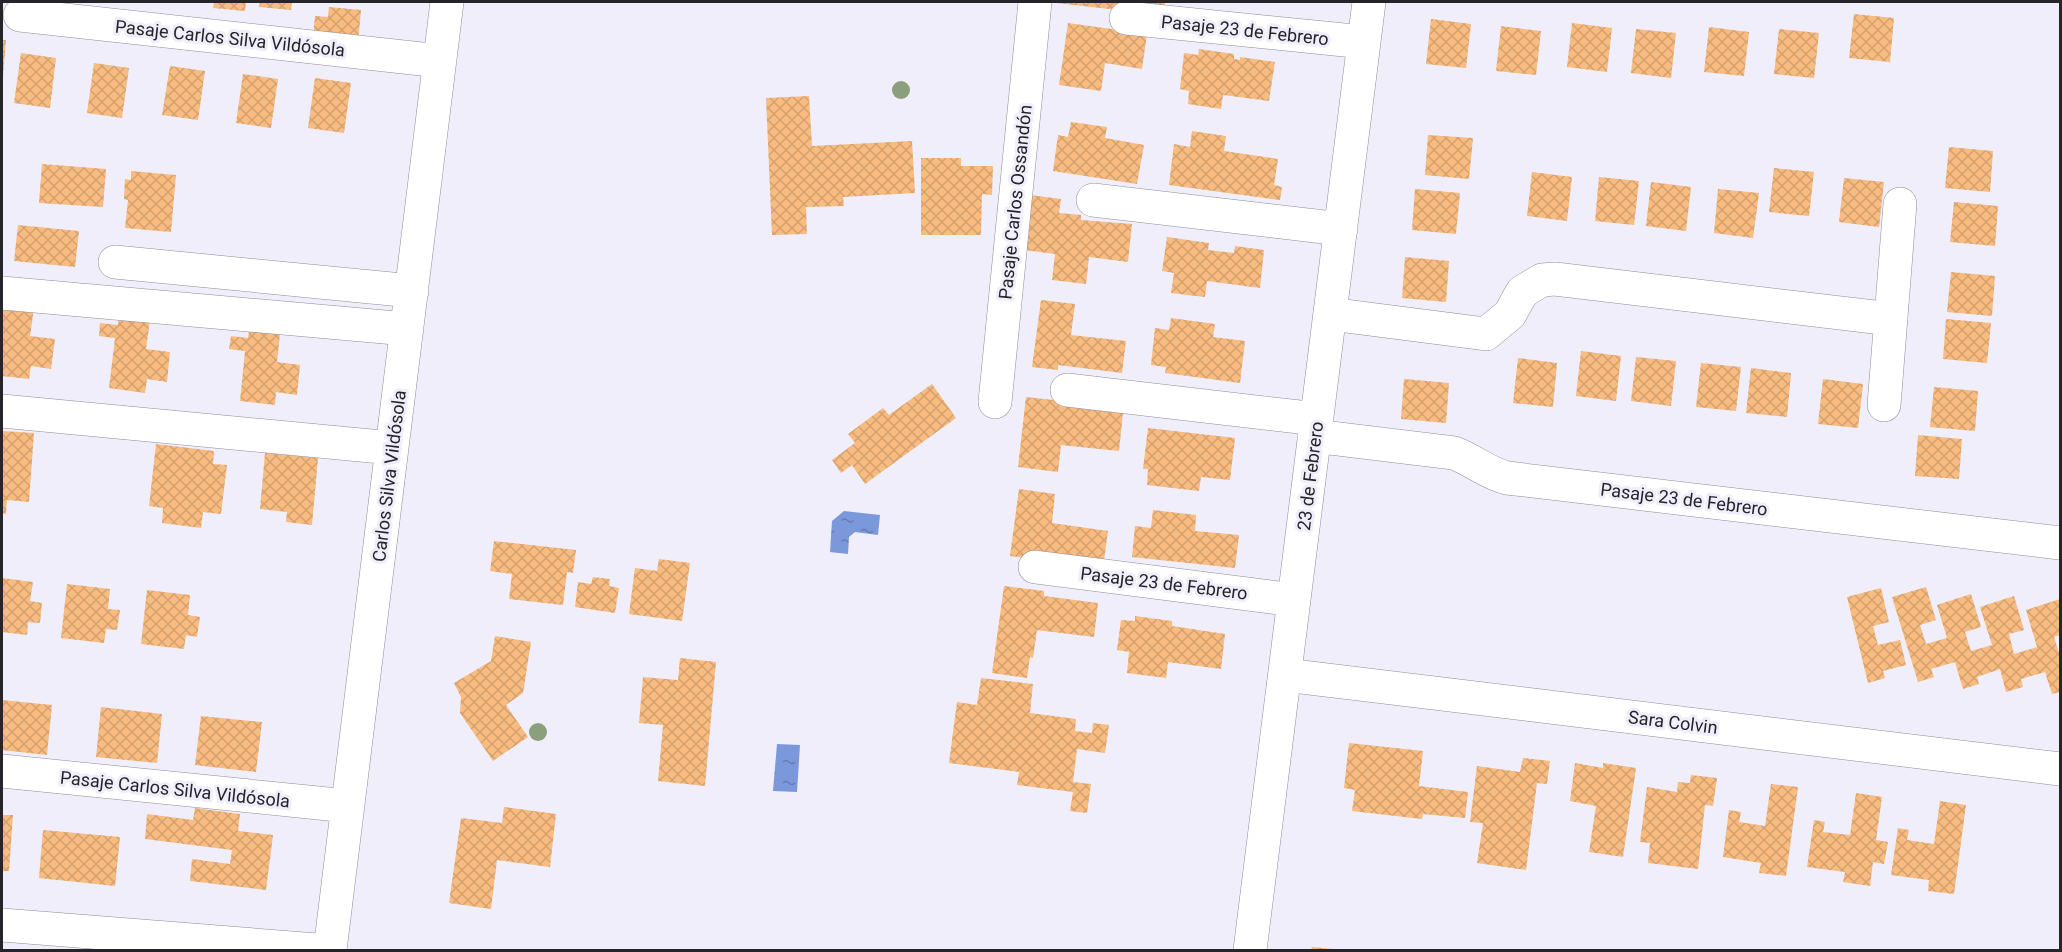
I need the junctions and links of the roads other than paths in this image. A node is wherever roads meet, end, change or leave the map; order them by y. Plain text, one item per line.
1 (447, 2) edge
2 (1035, 2) edge
3 (1369, 2) edge
4 (20, 15) dead end
5 (1126, 18) dead end
6 (1364, 42) junction
7 (440, 61) junction
8 (1093, 200) dead end
9 (1900, 204) dead end
10 (1341, 229) junction
11 (115, 262) dead end
12 (412, 291) junction
13 (2, 293) edge
14 (1330, 314) junction
15 (1891, 319) junction
16 (407, 329) junction
17 (1067, 390) dead end
18 (995, 402) dead end
19 (1884, 405) dead end
20 (2, 411) edge
21 (1316, 427) junction
22 (392, 448) junction
23 (2061, 543) edge
24 (1035, 567) dead end
25 (1294, 600) junction
26 (1285, 675) junction
27 (2061, 770) edge
28 (2, 771) edge
29 (348, 806) junction
30 (2, 925) edge
31 (317, 951) edge
32 (330, 951) edge
33 (1250, 951) edge

1 - 7 street, Carlos Silva Vildósola
2 - 18 street, Pasaje Carlos Ossandón
3 - 6 street, 23 de Febrero
4 - 7 street, Pasaje Carlos Silva Vildósola
5 - 6 street, Pasaje 23 de Febrero
6 - 10 street, 23 de Febrero
7 - 12 street, Carlos Silva Vildósola
8 - 10 street
9 - 15 street
10 - 14 street, 23 de Febrero
11 - 12 street
12 - 16 street, Carlos Silva Vildósola
13 - 16 street
14 - 15 street
14 - 21 street, 23 de Febrero
15 - 19 street
16 - 22 street, Carlos Silva Vildósola
17 - 21 street, Pasaje 23 de Febrero
20 - 22 street
21 - 23 street, Pasaje 23 de Febrero
21 - 25 street, 23 de Febrero
22 - 29 street, Carlos Silva Vildósola
24 - 25 street, Pasaje 23 de Febrero
25 - 26 street, 23 de Febrero
26 - 27 street, Sara Colvin
26 - 33 street, 23 de Febrero
28 - 29 street, Pasaje Carlos Silva Vildósola
29 - 32 street, Carlos Silva Vildósola
30 - 31 street

